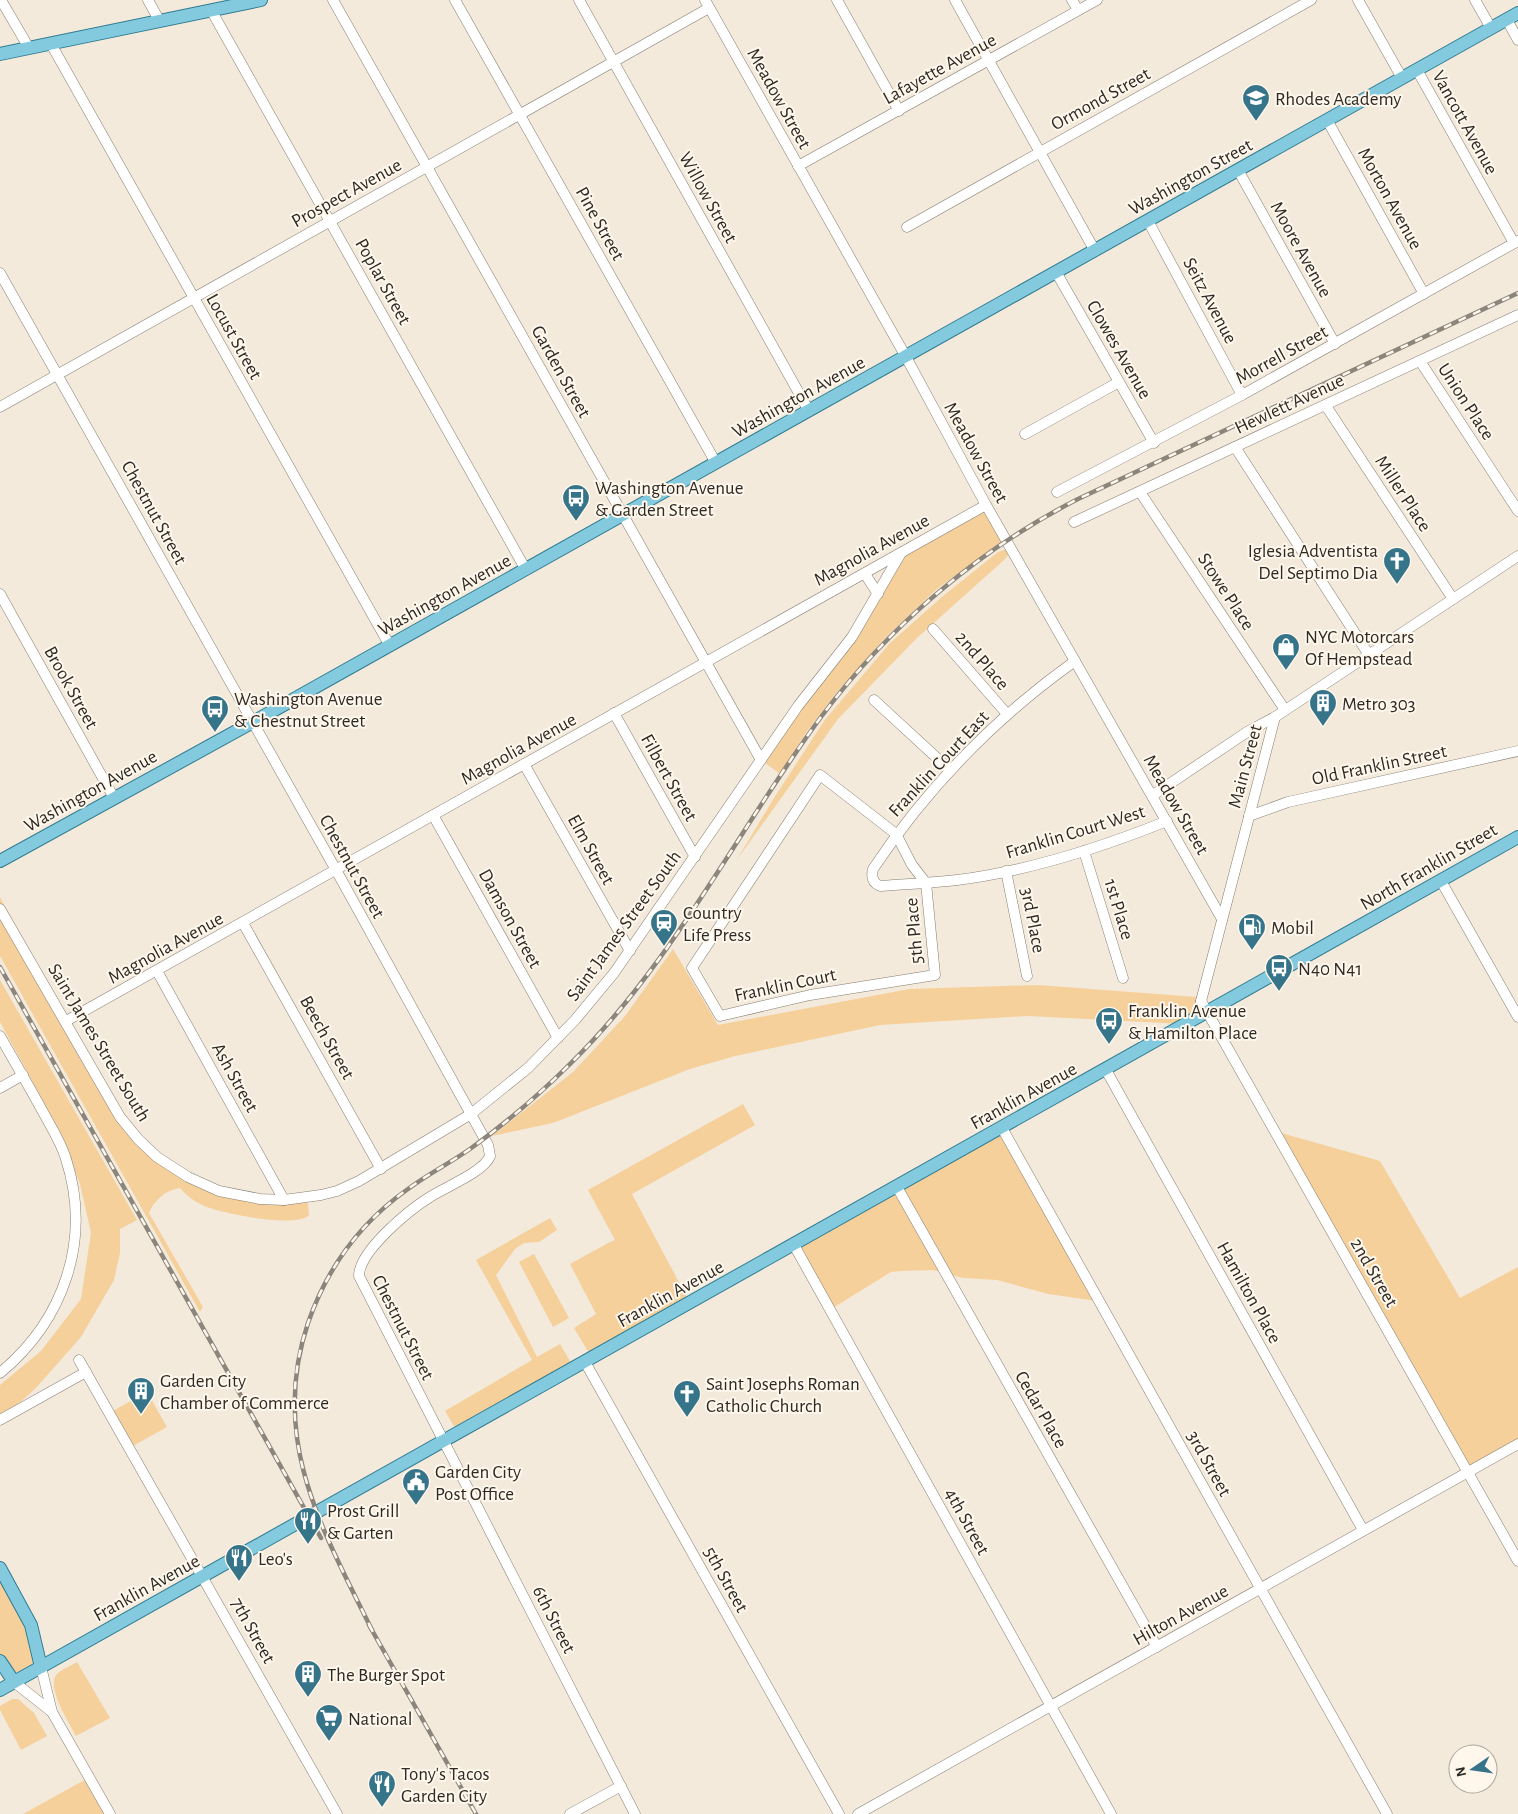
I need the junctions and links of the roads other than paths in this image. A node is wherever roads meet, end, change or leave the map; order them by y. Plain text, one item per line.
1 (2, 0) edge
2 (148, 0) edge
3 (261, 0) edge
4 (333, 0) edge
5 (456, 0) edge
6 (579, 0) edge
7 (837, 0) edge
8 (954, 0) edge
9 (1072, 0) edge
10 (1097, 0) edge
11 (1311, 0) edge
12 (1358, 0) edge
13 (1476, 0) edge
14 (707, 4) edge
15 (211, 10) junction
16 (1078, 10) junction
17 (1512, 16) edge
18 (160, 20) junction
19 (1491, 28) junction
20 (1518, 40) edge
21 (51, 44) junction
22 (29, 48) junction
23 (0, 54) edge
24 (989, 61) junction
25 (614, 62) junction
26 (1417, 70) junction
27 (1402, 78) junction
28 (899, 111) junction
29 (520, 114) junction
30 (1327, 120) junction
31 (1039, 152) junction
32 (798, 166) junction
33 (427, 167) junction
34 (1238, 170) junction
35 (330, 221) junction
36 (1148, 221) junction
37 (906, 227) dead end
38 (1516, 242) edge
39 (1095, 250) junction
40 (1056, 272) junction
41 (0, 273) edge
42 (1424, 294) junction
43 (193, 298) junction
44 (1517, 318) edge
45 (1335, 344) junction
46 (906, 356) junction
47 (1420, 361) junction
48 (57, 375) junction
49 (1120, 382) junction
50 (1242, 396) junction
51 (1326, 406) junction
52 (0, 407) edge
53 (810, 410) junction
54 (1025, 434) dead end
55 (1154, 443) junction
56 (1235, 447) junction
57 (716, 463) junction
58 (1057, 492) dead end
59 (1140, 492) junction
60 (986, 505) junction
61 (1518, 511) edge
62 (623, 515) junction
63 (1074, 522) dead end
64 (901, 553) junction
65 (1518, 556) edge
66 (526, 570) junction
67 (865, 574) junction
68 (0, 594) edge
69 (878, 594) junction
70 (1453, 599) junction
71 (933, 629) dead end
72 (390, 646) junction
73 (1369, 655) junction
74 (1075, 661) junction
75 (706, 662) junction
76 (874, 700) dead end
77 (1285, 710) junction
78 (614, 713) junction
79 (1007, 714) junction
80 (1275, 717) junction
81 (253, 722) junction
82 (1518, 751) edge
83 (761, 760) junction
84 (524, 764) junction
85 (950, 770) junction
86 (1152, 795) junction
87 (114, 798) junction
88 (433, 816) junction
89 (1249, 816) junction
90 (1167, 821) junction
91 (896, 834) junction
92 (1518, 837) edge
93 (1084, 851) junction
94 (695, 857) junction
95 (0, 861) edge
96 (336, 870) junction
97 (1006, 871) junction
98 (1441, 881) junction
99 (875, 883) joint
100 (926, 883) junction
101 (0, 909) edge
102 (1222, 918) junction
103 (243, 923) junction
104 (1357, 928) joint
105 (630, 951) junction
106 (157, 971) junction
107 (935, 975) joint
108 (1028, 976) dead end
109 (1123, 978) dead end
110 (1201, 1001) joint
111 (1202, 1016) junction
112 (1518, 1017) edge
113 (66, 1022) junction
114 (0, 1036) edge
115 (558, 1038) junction
116 (1106, 1070) junction
117 (23, 1075) junction
118 (0, 1088) edge
119 (471, 1114) junction
120 (1002, 1128) junction
121 (381, 1169) junction
122 (897, 1187) junction
123 (284, 1200) junction
124 (794, 1245) junction
125 (79, 1360) dead end
126 (585, 1362) junction
127 (86, 1372) junction
128 (0, 1373) edge
129 (0, 1420) edge
130 (443, 1441) junction
131 (1518, 1444) edge
132 (1468, 1472) junction
133 (1363, 1530) junction
134 (1518, 1561) edge
135 (0, 1568) edge
136 (203, 1576) junction
137 (1260, 1589) junction
138 (1156, 1647) junction
139 (0, 1662) edge
140 (41, 1667) junction
141 (14, 1682) junction
142 (0, 1690) edge
143 (1051, 1706) junction
144 (52, 1712) junction
145 (621, 1786) junction
146 (110, 1814) edge
147 (337, 1814) edge
148 (570, 1814) edge
149 (635, 1814) edge
150 (839, 1814) edge
151 (858, 1814) edge
152 (1111, 1814) edge
153 (1387, 1814) edge

1 - 22 street
2 - 18 street
3 - 15 main road
4 - 33 street, Garden Street
5 - 29 street, Pine Street
6 - 25 street, Willow Street
7 - 28 street
8 - 24 street
9 - 16 street
10 - 16 street, Lafayette Avenue
11 - 31 street, Ormond Street
12 - 27 street, Vancott Avenue
13 - 19 street
14 - 25 street, Prospect Avenue
14 - 32 street, Meadow Street
15 - 18 main road
15 - 35 street, Poplar Street
16 - 24 street, Lafayette Avenue
17 - 19 main road, Washington Street
17 - 20 street
18 - 21 main road
19 - 26 main road, Washington Street
21 - 22 main road
21 - 43 street, Locust Street
22 - 23 main road
24 - 28 street, Lafayette Avenue
24 - 31 street
25 - 29 street, Prospect Avenue
25 - 53 street, Willow Street
26 - 27 main road, Washington Street
26 - 38 street, Vancott Avenue
27 - 30 main road, Washington Street
28 - 32 street, Lafayette Avenue
29 - 33 street, Prospect Avenue
29 - 57 street, Pine Street
30 - 34 main road, Washington Street
30 - 42 street, Morton Avenue
31 - 37 street, Ormond Street
31 - 39 street
32 - 46 street, Meadow Street
33 - 35 street, Prospect Avenue
33 - 62 street, Garden Street
34 - 36 main road, Washington Street
34 - 45 street, Moore Avenue
35 - 43 street, Prospect Avenue
35 - 66 street, Poplar Street
36 - 39 main road, Washington Street
36 - 50 street, Seitz Avenue
38 - 42 street, Morrell Street
39 - 40 main road, Washington Street
40 - 46 main road, Washington Street
40 - 49 street, Clowes Avenue
41 - 48 street, Chestnut Street
42 - 45 street, Morrell Street
43 - 48 street, Prospect Avenue
43 - 72 street, Locust Street
44 - 47 street, Hewlett Avenue
45 - 50 street, Morrell Street
46 - 53 main road, Washington Avenue
46 - 60 street, Meadow Street
47 - 51 street, Hewlett Avenue
47 - 61 street, Union Place
48 - 52 street, Prospect Avenue
48 - 81 street, Chestnut Street
49 - 54 street
49 - 55 street, Clowes Avenue
50 - 55 street, Morrell Street
51 - 56 street, Hewlett Avenue
51 - 70 street, Miller Place
53 - 57 main road, Washington Avenue
55 - 58 street, Morrell Street
56 - 59 street, Hewlett Avenue
56 - 73 street
57 - 62 main road, Washington Avenue
59 - 63 street, Hewlett Avenue
59 - 77 street, Stowe Place
60 - 64 street, Magnolia Avenue
60 - 74 street, Meadow Street
62 - 66 main road, Washington Avenue
62 - 75 street, Garden Street
64 - 67 street, Magnolia Avenue
64 - 69 street, Saint James Street South
65 - 70 street, Main Street
66 - 72 main road, Washington Avenue
67 - 69 street
67 - 75 street, Magnolia Avenue
68 - 87 street, Brook Street
69 - 83 street, Saint James Street South
70 - 73 street, Main Street
71 - 79 street, 2nd Place
72 - 81 main road, Washington Avenue
73 - 77 street, Main Street
74 - 79 street, Franklin Court East
74 - 86 street, Meadow Street
75 - 78 street, Magnolia Avenue
75 - 83 street, Garden Street
76 - 85 street
77 - 80 street, Main Street
78 - 84 street, Magnolia Avenue
78 - 94 street, Filbert Street
79 - 85 street, Franklin Court East
80 - 86 street
80 - 89 street, Main Street
81 - 87 main road, Washington Avenue
81 - 96 street, Chestnut Street
82 - 89 street, Old Franklin Street
83 - 94 street, Saint James Street South
84 - 88 street, Magnolia Avenue
84 - 105 street, Elm Street
85 - 91 street, Franklin Court East
86 - 90 street, Meadow Street
87 - 95 main road, Washington Avenue
88 - 96 street, Magnolia Avenue
88 - 115 street, Damson Street
89 - 102 street, Main Street
90 - 93 street, Franklin Court West
90 - 102 street, Meadow Street
91 - 99 street, Franklin Court East
91 - 100 street
91 - 107 street, Franklin Court
92 - 98 main road, North Franklin Street
93 - 97 street, Franklin Court West
93 - 109 street, 1st Place
94 - 105 street, Saint James Street South
96 - 103 street, Magnolia Avenue
96 - 119 street, Chestnut Street
97 - 100 street, Franklin Court West
97 - 108 street, 3rd Place
98 - 104 main road, North Franklin Street
98 - 112 street
99 - 100 street, Franklin Court West
100 - 107 street, 5th Place
101 - 113 street, Saint James Street South
102 - 110 street, Main Street
103 - 106 street, Magnolia Avenue
103 - 121 street, Beech Street
104 - 111 main road, Franklin Avenue
105 - 115 street, Saint James Street South
106 - 113 street, Magnolia Avenue
106 - 123 street, Ash Street
110 - 111 street, 2nd Street
111 - 116 main road, Franklin Avenue
111 - 132 street, 2nd Street
113 - 123 street, Saint James Street South
114 - 117 street
115 - 119 street, Saint James Street South
116 - 120 main road, Franklin Avenue
116 - 133 street, Hamilton Place
117 - 118 street
117 - 128 street
119 - 121 street, Saint James Street South
119 - 130 street, Chestnut Street
120 - 122 main road, Franklin Avenue
120 - 137 street, 3rd Street
121 - 123 street, Saint James Street South
122 - 124 main road, Franklin Avenue
122 - 138 street, Cedar Place
124 - 126 main road, Franklin Avenue
124 - 143 street, 4th Street
125 - 127 street, 7th Street
126 - 130 main road, Franklin Avenue
126 - 150 street, 5th Street
127 - 129 street
127 - 136 street, 7th Street
130 - 136 main road, Franklin Avenue
130 - 145 street, 6th Street
131 - 132 street, Hilton Avenue
132 - 133 street, Hilton Avenue
132 - 134 street, 2nd Street
133 - 137 street, Hilton Avenue
135 - 140 main road
136 - 140 main road, Franklin Avenue
136 - 147 street, 7th Street
137 - 138 street, Hilton Avenue
137 - 153 street, 3rd Street
138 - 143 street, Hilton Avenue
139 - 141 main road
140 - 141 main road, Franklin Avenue
140 - 144 street
141 - 142 main road, Franklin Avenue
141 - 144 street
143 - 151 street, Hilton Avenue
143 - 152 street, 4th Street
144 - 146 street
145 - 148 street
145 - 149 street, 6th Street

